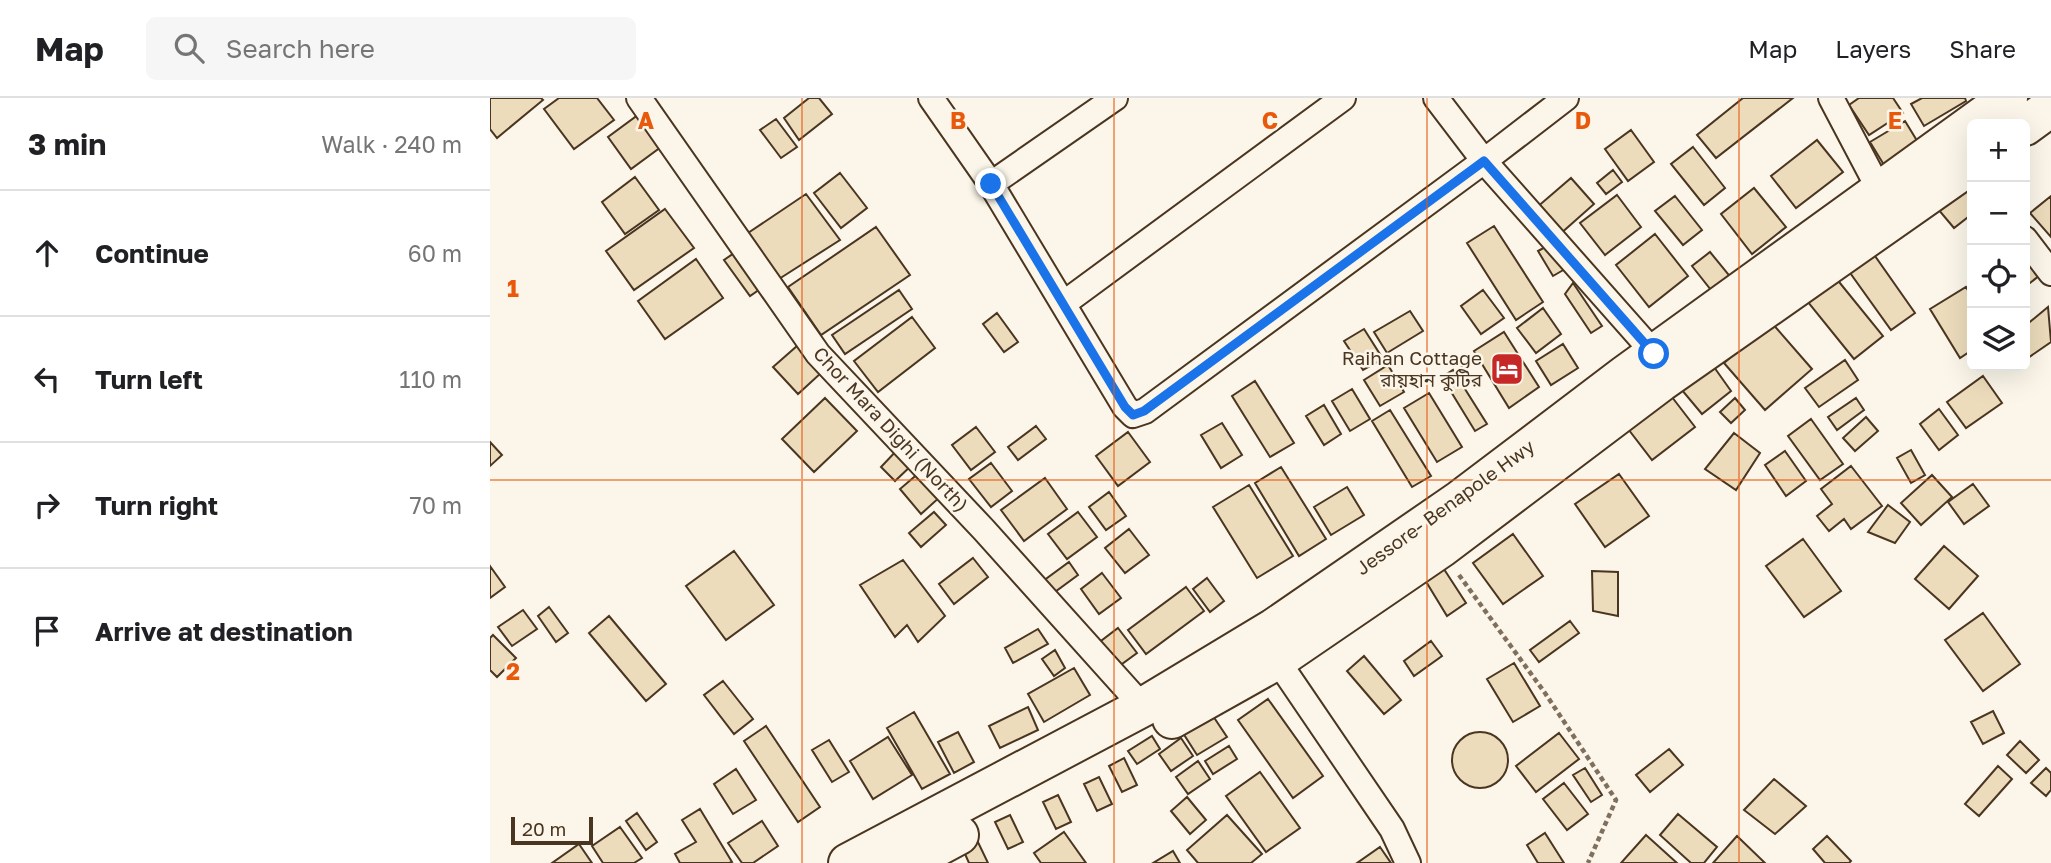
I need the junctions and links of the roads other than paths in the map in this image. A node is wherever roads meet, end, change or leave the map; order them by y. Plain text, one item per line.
1 (639, 98) edge
2 (931, 98) edge
3 (1115, 98) edge
4 (1343, 98) edge
5 (1436, 98) edge
6 (1566, 98) edge
7 (1831, 98) edge
8 (2008, 98) edge
9 (2051, 107) edge
10 (2030, 122) edge
11 (1484, 161) junction
12 (1967, 170) edge
13 (991, 184) junction
14 (1880, 191) junction
15 (2030, 245) edge
16 (2051, 273) edge
17 (1063, 304) junction
18 (1654, 354) junction
19 (1277, 660) junction
20 (1143, 707) junction
21 (848, 863) edge
22 (907, 863) edge
23 (1408, 863) edge

1 - 20 street, Chor Mara Dighi (North)
2 - 13 street
3 - 13 street
4 - 17 street
5 - 11 street
6 - 11 street
7 - 14 street
8 - 14 highway, Jessore- Benapole Hwy
9 - 10 highway
11 - 17 street
11 - 18 street
12 - 19 highway, Jessore- Benapole Hwy
13 - 17 street
14 - 18 highway, Jessore- Benapole Hwy
15 - 16 street
18 - 20 highway, Jessore- Benapole Hwy
19 - 22 highway, Jessore- Benapole Hwy
19 - 23 street
20 - 21 highway, Jessore- Benapole Hwy

